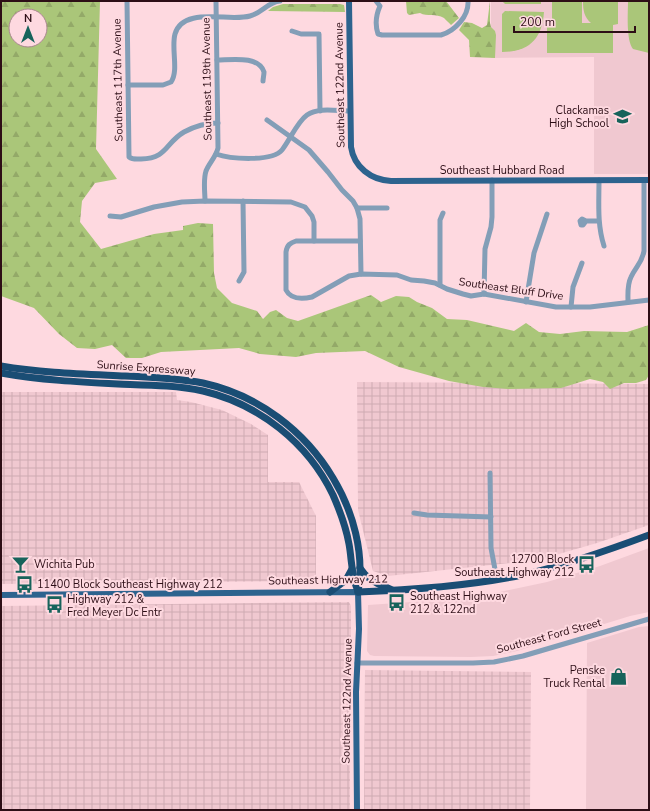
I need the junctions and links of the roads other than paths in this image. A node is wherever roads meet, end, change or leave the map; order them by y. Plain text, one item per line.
1 (127, 1) edge
2 (216, 1) edge
3 (277, 1) edge
4 (348, 1) edge
5 (376, 1) edge
6 (468, 1) edge
7 (216, 18) junction
8 (292, 31) dead end
9 (217, 60) junction
10 (263, 81) dead end
11 (128, 85) junction
12 (320, 111) junction
13 (350, 111) junction
14 (267, 120) dead end
15 (218, 123) junction
16 (291, 136) junction
17 (216, 154) junction
18 (360, 167) joint
19 (492, 180) junction
20 (599, 180) junction
21 (646, 180) edge
22 (205, 201) junction
23 (243, 201) junction
24 (357, 208) junction
25 (387, 208) dead end
26 (443, 213) dead end
27 (547, 214) dead end
28 (110, 216) dead end
29 (586, 221) dead end
30 (598, 221) junction
31 (314, 241) junction
32 (360, 241) junction
33 (604, 246) dead end
34 (582, 263) dead end
35 (361, 274) junction
36 (239, 281) dead end
37 (440, 286) junction
38 (484, 294) junction
39 (649, 300) edge
40 (526, 302) junction
41 (628, 302) junction
42 (571, 307) junction
43 (1, 366) edge
44 (1, 373) edge
45 (490, 473) dead end
46 (414, 513) dead end
47 (491, 517) junction
48 (649, 536) edge
49 (360, 568) junction
50 (352, 569) junction
51 (497, 580) junction
52 (394, 590) junction
53 (330, 592) junction
54 (358, 592) junction
55 (1, 595) edge
56 (649, 619) edge
57 (357, 663) junction
58 (357, 810) edge

1 - 11 street, Southeast 117th Avenue
2 - 7 street, Southeast 119th Avenue
3 - 7 street
4 - 13 main road, Southeast 122nd Avenue
5 - 6 street
7 - 9 street, Southeast 119th Avenue
7 - 11 street
8 - 12 street
9 - 10 street
9 - 15 street, Southeast 119th Avenue
11 - 15 street, Southeast 117th Avenue
12 - 13 street
12 - 16 street
13 - 18 main road, Southeast 122nd Avenue
14 - 16 street
15 - 17 street, Southeast 119th Avenue
16 - 17 street
16 - 24 street
17 - 22 street, Southeast 119th Avenue
18 - 19 main road, Southeast Hubbard Road
19 - 20 main road, Southeast Hubbard Road
19 - 38 street
20 - 21 main road, Southeast Hubbard Road
20 - 30 street
21 - 41 street
22 - 23 street
22 - 28 street
23 - 31 street
23 - 36 street
24 - 25 street
24 - 32 street
26 - 37 street
27 - 40 street
29 - 30 street
30 - 33 street
31 - 32 street
31 - 35 street, Southeast Bluff Drive
32 - 35 street
34 - 42 street
35 - 37 street, Southeast Bluff Drive
37 - 38 street, Southeast Bluff Drive
38 - 40 street, Southeast Bluff Drive
39 - 41 street, Southeast Bluff Drive
40 - 42 street, Southeast Bluff Drive
41 - 42 street, Southeast Bluff Drive
43 - 49 highway, Sunrise Expressway
44 - 50 highway, Sunrise Expressway
45 - 47 street
46 - 47 street
47 - 51 street
48 - 51 highway, Southeast Highway 212
49 - 52 highway
49 - 54 highway, Sunrise Expressway
50 - 53 highway
50 - 54 highway, Sunrise Expressway
51 - 52 highway, Southeast Highway 212
52 - 54 highway, Southeast Highway 212
53 - 54 main road, Southeast Highway 212
53 - 55 main road, Southeast Highway 212
54 - 57 main road, Southeast 122nd Avenue
56 - 57 street, Southeast Ford Street
57 - 58 main road, Southeast 122nd Avenue

